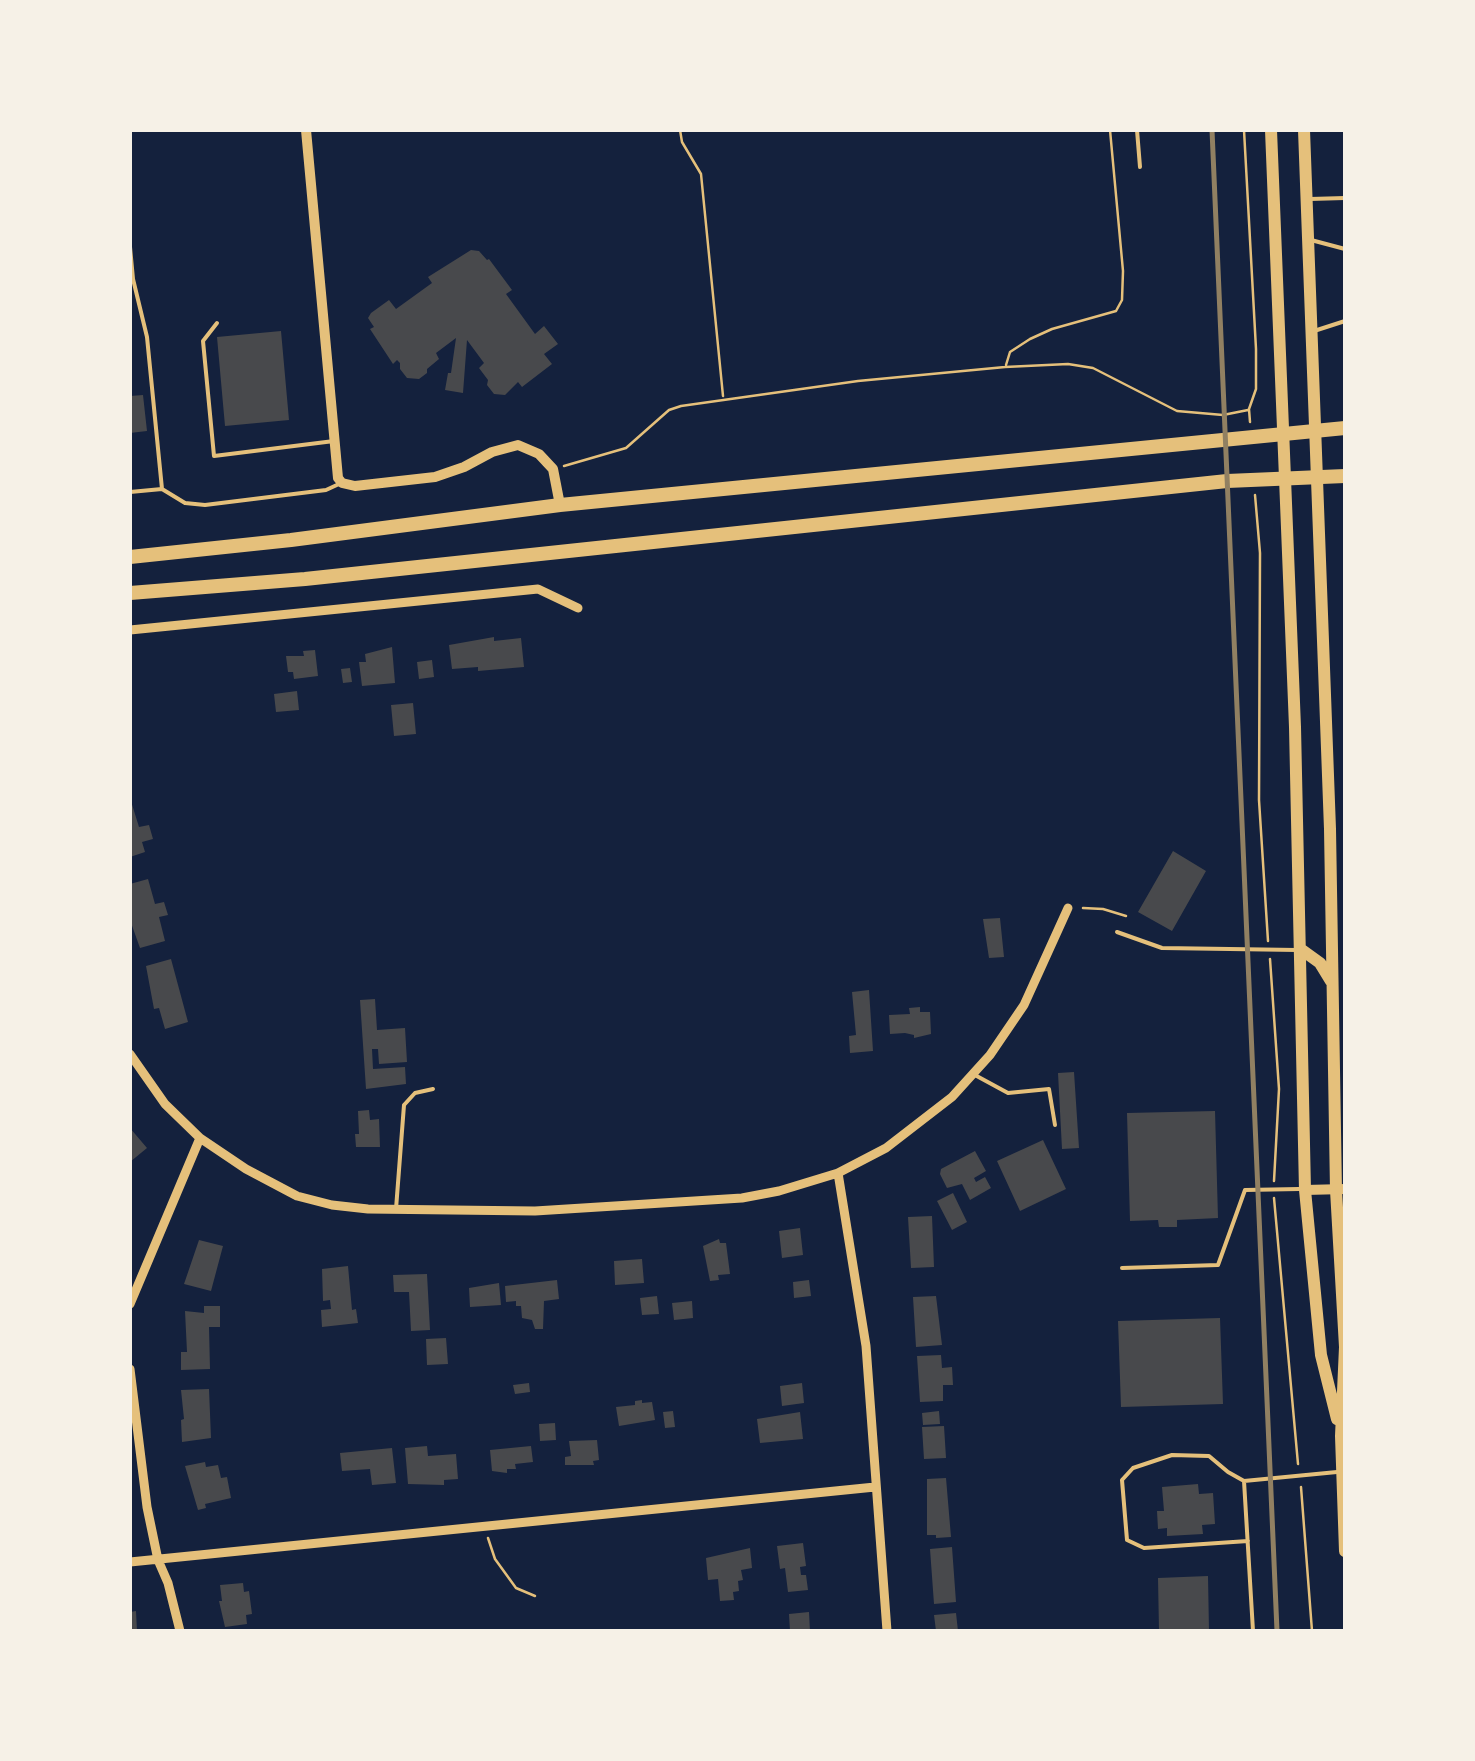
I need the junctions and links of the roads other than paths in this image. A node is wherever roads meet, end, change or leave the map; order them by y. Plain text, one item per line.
1 (306, 130) edge
2 (1137, 130) edge
3 (1271, 130) edge
4 (1304, 130) edge
5 (1140, 167) dead end
6 (1345, 198) edge
7 (1306, 199) junction
8 (1307, 238) junction
9 (130, 247) edge
10 (1345, 249) edge
11 (1345, 322) edge
12 (217, 323) dead end
13 (1310, 332) junction
14 (1345, 428) edge
15 (1313, 431) junction
16 (1282, 434) junction
17 (334, 441) junction
18 (1345, 476) edge
19 (1316, 478) junction
20 (1284, 479) junction
21 (342, 483) junction
22 (162, 489) junction
23 (130, 492) edge
24 (560, 506) junction
25 (130, 557) edge
26 (130, 592) edge
27 (578, 608) dead end
28 (130, 630) edge
29 (1068, 908) road end
30 (1117, 932) dead end
31 (1302, 950) junction
32 (1332, 983) junction
33 (130, 1054) edge
34 (973, 1074) junction
35 (433, 1089) dead end
36 (1055, 1125) dead end
37 (200, 1138) junction
38 (838, 1173) junction
39 (1305, 1190) junction
40 (1340, 1190) edge
41 (396, 1210) junction
42 (1122, 1268) dead end
43 (130, 1304) edge
44 (130, 1369) edge
45 (1343, 1436) edge
46 (1342, 1471) junction
47 (1244, 1481) junction
48 (874, 1487) junction
49 (1248, 1540) junction
50 (1345, 1551) edge
51 (158, 1560) junction
52 (130, 1562) edge
53 (180, 1631) edge
54 (886, 1631) edge
55 (1254, 1631) edge

1 - 17 street
2 - 5 lane
3 - 16 main road
4 - 7 main road
6 - 7 lane
7 - 8 main road
8 - 10 lane
8 - 13 main road
9 - 22 lane
11 - 13 lane
12 - 17 lane
13 - 15 main road
14 - 15 highway
15 - 16 highway
15 - 19 main road
16 - 20 main road
16 - 24 highway
17 - 21 street
18 - 19 highway
19 - 20 highway
19 - 32 main road
20 - 26 highway
20 - 31 main road
21 - 22 lane
21 - 24 street
22 - 23 lane
24 - 25 highway
27 - 28 street
29 - 34 street
30 - 31 lane
31 - 32 main road
31 - 39 main road
32 - 40 main road
33 - 37 street
34 - 36 lane
34 - 38 street
35 - 41 lane
37 - 41 street
37 - 43 street
38 - 41 street
38 - 48 street
39 - 40 street
39 - 42 lane
39 - 45 main road
40 - 45 main road
44 - 51 street
45 - 46 main road
46 - 47 lane
46 - 50 main road
47 - 49 lane
47 - 49 lane
48 - 51 street
48 - 54 street
49 - 55 lane
51 - 52 street
51 - 53 street

